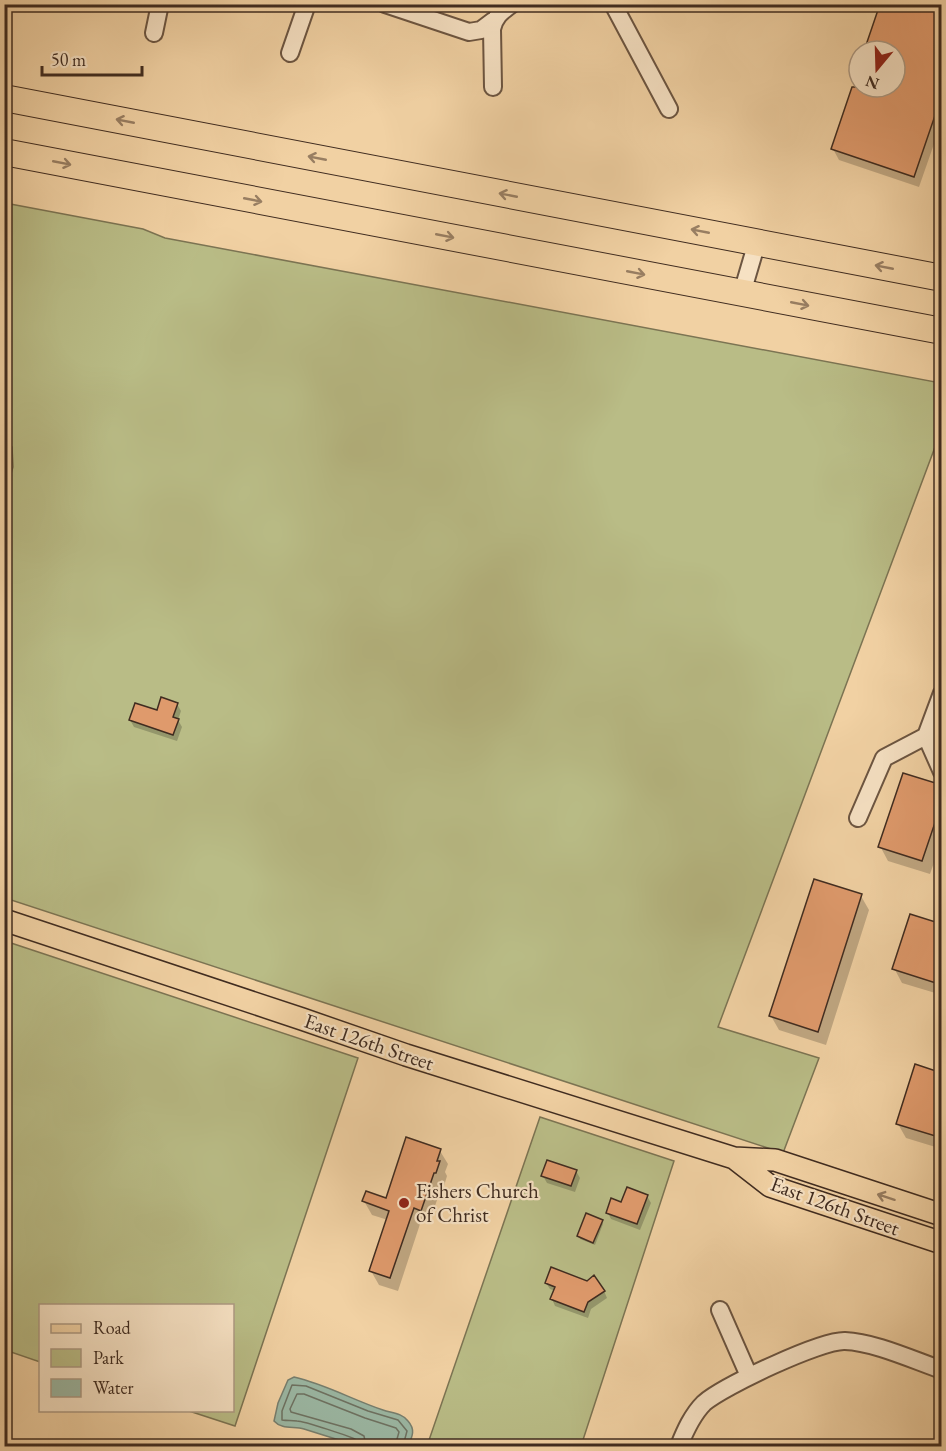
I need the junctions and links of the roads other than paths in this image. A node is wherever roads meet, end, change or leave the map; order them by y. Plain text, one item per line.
1 (160, 4) edge
2 (307, 4) edge
3 (384, 4) edge
4 (512, 4) edge
5 (613, 4) edge
6 (493, 21) junction
7 (154, 33) dead end
8 (290, 53) dead end
9 (493, 87) dead end
10 (4, 98) edge
11 (669, 109) dead end
12 (4, 152) edge
13 (757, 242) junction
14 (942, 278) edge
15 (742, 293) junction
16 (942, 331) edge
17 (942, 693) edge
18 (926, 736) junction
19 (942, 772) edge
20 (858, 818) dead end
21 (4, 920) edge
22 (734, 1158) junction
23 (942, 1215) edge
24 (942, 1243) edge
25 (720, 1310) dead end
26 (942, 1370) edge
27 (749, 1376) junction
28 (679, 1446) edge

1 - 7 street
2 - 8 street
3 - 6 street
4 - 6 street
5 - 11 street
6 - 9 street
13 -> 10 highway
12 -> 15 highway
14 -> 13 highway
13 - 15 street
15 -> 16 highway
17 - 18 street
18 - 19 street
18 - 20 street
21 - 22 main road, East 126th Street
23 -> 22 main road, East 126th Street
22 - 24 main road, East 126th Street
25 - 27 street
26 - 27 street
27 - 28 street

